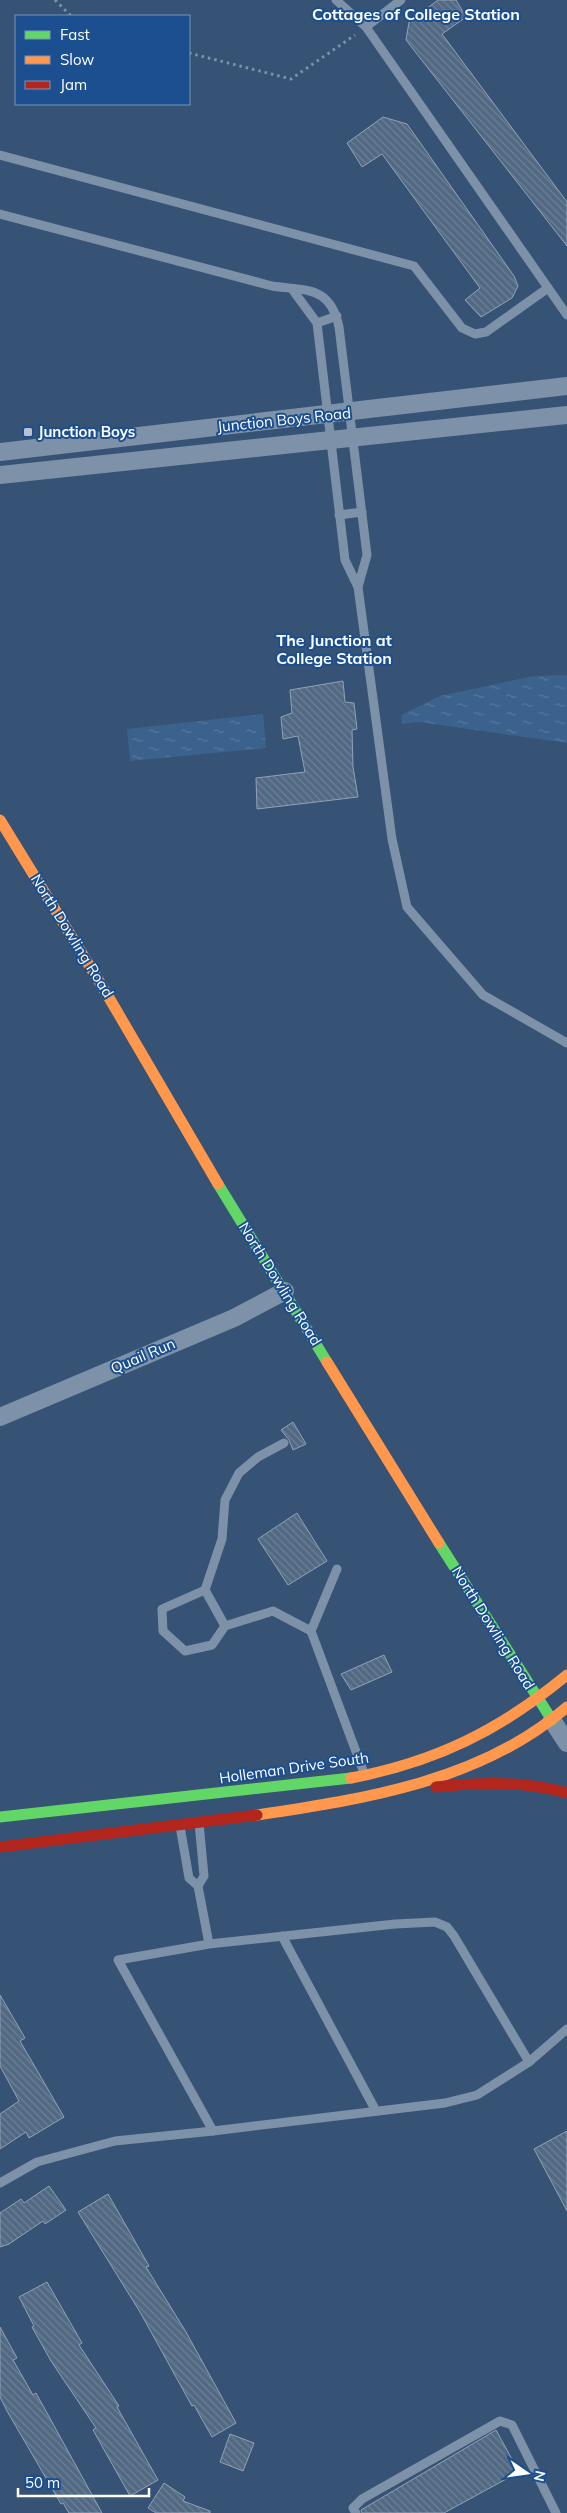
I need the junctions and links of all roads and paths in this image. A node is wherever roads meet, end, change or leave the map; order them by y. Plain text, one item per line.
1 (54, 0) edge
2 (336, 0) edge
3 (401, 0) edge
4 (70, 15) edge
5 (366, 27) junction
6 (190, 53) edge
7 (0, 156) edge
8 (0, 214) edge
9 (548, 288) junction
10 (292, 289) junction
11 (567, 315) edge
12 (337, 316) junction
13 (316, 323) junction
14 (567, 386) edge
15 (350, 412) junction
16 (329, 414) junction
17 (567, 415) edge
18 (353, 436) junction
19 (330, 439) junction
20 (0, 452) edge
21 (0, 475) edge
22 (362, 512) junction
23 (340, 515) junction
24 (358, 588) junction
25 (0, 820) edge
26 (567, 1043) edge
27 (284, 1291) junction
28 (0, 1417) edge
29 (284, 1443) dead end
30 (337, 1569) dead end
31 (205, 1590) junction
32 (225, 1626) junction
33 (311, 1631) junction
34 (567, 1675) edge
35 (538, 1700) junction
36 (567, 1707) edge
37 (552, 1720) junction
38 (567, 1743) edge
39 (364, 1774) junction
40 (396, 1791) junction
41 (567, 1793) edge
42 (0, 1817) edge
43 (199, 1824) junction
44 (180, 1826) junction
45 (0, 1848) edge
46 (198, 1886) junction
47 (282, 1936) junction
48 (209, 1944) junction
49 (567, 2029) edge
50 (529, 2062) junction
51 (376, 2112) junction
52 (213, 2131) junction
53 (0, 2183) edge
54 (356, 2513) edge
55 (556, 2513) edge

1 - 4 path
2 - 5 lane
3 - 5 lane
5 - 6 path
5 - 9 lane
7 - 9 lane
8 - 10 lane
9 - 11 lane
10 - 12 lane
10 - 13 lane
12 - 13 lane
12 - 15 lane
13 - 16 lane
14 - 15 street, Junction Boys Road
15 - 16 street, Junction Boys Road
15 - 18 lane
16 - 19 lane
16 - 20 street, Junction Boys Road
17 - 18 street, Junction Boys Road
18 - 19 street, Junction Boys Road
18 - 22 lane
19 - 21 street, Junction Boys Road
19 - 23 lane
22 - 23 lane
22 - 24 lane
23 - 24 lane
24 - 26 lane
25 - 27 street, North Dowling Road
27 - 28 street, Quail Run
27 - 35 street, North Dowling Road
29 - 31 lane
30 - 33 lane
31 - 32 lane
31 - 32 lane
32 - 33 lane
33 - 39 lane
34 - 35 street, Holleman Drive South
35 - 37 street, North Dowling Road
35 - 39 street, Holleman Drive South
36 - 37 street
37 - 38 street, North Dowling Road
37 - 40 street
39 - 42 street, Holleman Drive South
40 - 41 street
40 - 43 street
43 - 44 street
43 - 46 lane
44 - 45 street
44 - 46 lane
46 - 48 lane
47 - 48 lane
47 - 50 lane
47 - 51 lane
48 - 52 lane
49 - 50 lane
50 - 51 lane
51 - 52 lane
52 - 53 lane
54 - 55 lane

